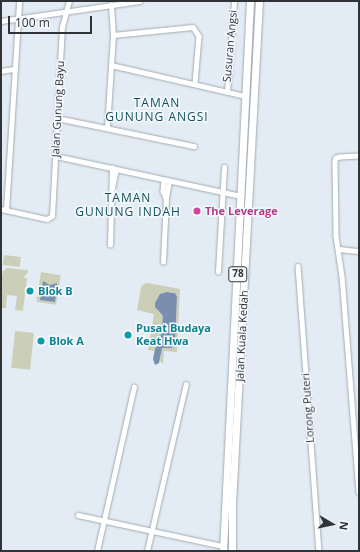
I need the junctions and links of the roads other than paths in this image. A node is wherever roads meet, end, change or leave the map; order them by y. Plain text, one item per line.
1 (19, 1) edge
2 (69, 1) edge
3 (140, 1) edge
4 (234, 1) edge
5 (250, 1) edge
6 (259, 1) edge
7 (110, 5) junction
8 (66, 11) junction
9 (19, 18) junction
10 (1, 21) edge
11 (113, 35) junction
12 (111, 65) junction
13 (14, 69) junction
14 (1, 71) edge
15 (195, 84) junction
16 (227, 92) junction
17 (245, 96) junction
18 (249, 111) junction
19 (57, 118) junction
20 (107, 128) junction
21 (194, 146) dead end
22 (56, 156) junction
23 (359, 156) edge
24 (224, 167) dead end
25 (114, 169) junction
26 (167, 180) junction
27 (223, 192) junction
28 (241, 196) junction
29 (3, 209) edge
30 (110, 245) dead end
31 (339, 249) junction
32 (359, 251) edge
33 (163, 262) dead end
34 (298, 266) dead end
35 (218, 272) dead end
36 (186, 384) dead end
37 (134, 387) dead end
38 (359, 492) edge
39 (78, 515) dead end
40 (104, 520) junction
41 (151, 531) junction
42 (222, 549) edge
43 (232, 549) edge
44 (97, 551) edge
45 (146, 551) edge
46 (319, 551) edge

1 - 9 street
2 - 8 street, Jalan Gunung Bayu
3 - 7 street
4 - 16 street, Susuran Angsi
5 - 17 main road, Jalan Kuala Kedah / 78
6 - 18 main road, Jalan Kuala Kedah / 78
7 - 8 street
7 - 11 street
8 - 9 street
8 - 19 street, Jalan Gunung Bayu
9 - 10 street
9 - 13 street
11 - 12 street
11 - 15 street
12 - 15 street
12 - 20 street
13 - 14 street
13 - 29 street
15 - 16 street
16 - 17 street
17 - 18 main road, Jalan Kuala Kedah / 78
18 - 28 main road, Jalan Kuala Kedah / 78
18 - 43 main road, Jalan Kuala Kedah / 78
19 - 20 street
19 - 22 street, Jalan Gunung Bayu
20 - 21 street
22 - 25 street
22 - 29 street, Jalan Gunung Bayu
23 - 31 street
24 - 27 street
25 - 26 street
25 - 30 street
26 - 27 street
26 - 33 street
27 - 28 street
27 - 35 street
28 - 42 main road, Jalan Kuala Kedah / 78
31 - 32 street
31 - 38 street
34 - 46 street, Lorong Puteri
36 - 41 street
37 - 40 street
39 - 40 street
40 - 41 street
40 - 44 street
41 - 42 street
41 - 45 street

